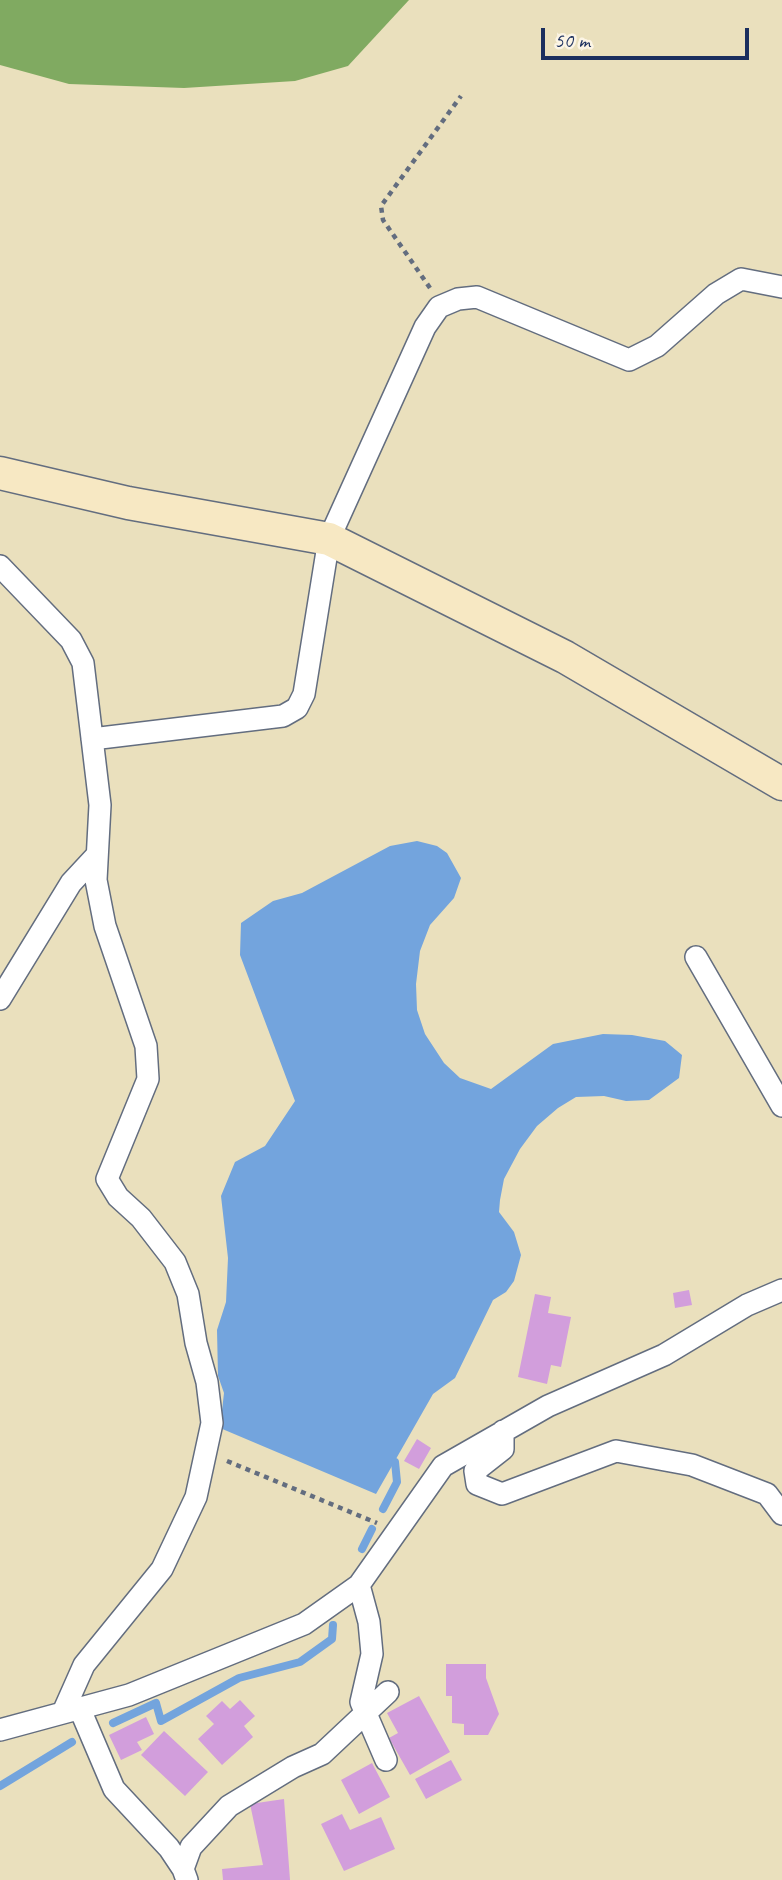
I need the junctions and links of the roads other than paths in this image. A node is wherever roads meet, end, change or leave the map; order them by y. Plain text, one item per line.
1 (782, 287) edge
2 (0, 473) edge
3 (329, 538) junction
4 (0, 566) edge
5 (92, 739) junction
6 (782, 784) edge
7 (97, 855) junction
8 (696, 957) dead end
9 (1, 997) edge
10 (782, 1106) edge
11 (782, 1290) edge
12 (503, 1431) junction
13 (782, 1514) edge
14 (359, 1585) junction
15 (388, 1692) dead end
16 (72, 1709) junction
17 (365, 1712) junction
18 (0, 1730) edge
19 (386, 1760) dead end
20 (185, 1875) edge

1 - 3 street
2 - 3 street
3 - 5 street
3 - 6 street
4 - 5 street
5 - 7 street
7 - 9 street
7 - 16 street
8 - 10 street
11 - 12 street
12 - 13 street
12 - 14 street
14 - 16 street
14 - 17 street
15 - 17 street
16 - 18 street
16 - 20 street
17 - 19 street
17 - 20 street

